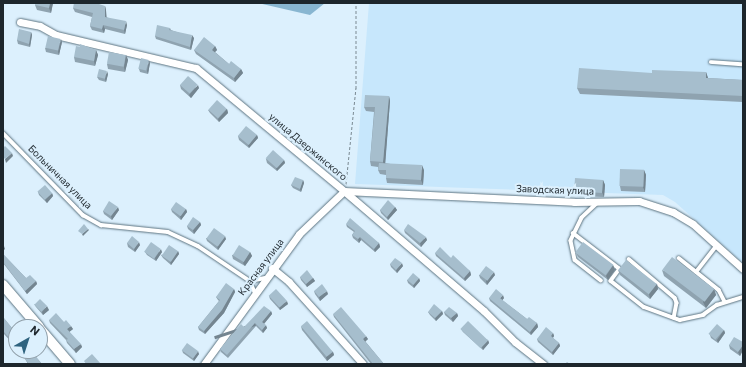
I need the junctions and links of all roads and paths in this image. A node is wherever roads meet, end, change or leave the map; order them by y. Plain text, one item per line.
1 (356, 3) edge
2 (20, 22) dead end
3 (711, 62) dead end
4 (743, 64) edge
5 (3, 133) edge
6 (344, 191) junction
7 (600, 201) junction
8 (573, 233) junction
9 (716, 246) junction
10 (679, 258) dead end
11 (629, 259) dead end
12 (272, 268) junction
13 (743, 269) edge
14 (696, 272) junction
15 (265, 278) junction
16 (601, 280) dead end
17 (250, 281) junction
18 (3, 285) edge
19 (255, 292) junction
20 (743, 297) edge
21 (725, 302) junction
22 (674, 318) junction
23 (31, 319) edge
24 (48, 338) edge
25 (70, 364) edge
26 (204, 364) edge
27 (364, 364) edge
28 (543, 364) edge

1 - 6 path
2 - 6 street, улица Дзержинского
3 - 4 lane
5 - 17 lane, Больничная улица
6 - 7 street, Заводская улица
6 - 12 street, Красная улица
6 - 28 street, улица Дзержинского
7 - 8 lane
7 - 9 street, Заводская улица
8 - 16 lane
8 - 22 lane
9 - 13 street, Заводская улица
9 - 14 lane
10 - 14 lane
11 - 22 lane
12 - 15 street, Красная улица
12 - 27 street
14 - 21 lane
15 - 17 lane
15 - 19 street, Красная улица
17 - 19 lane
18 - 23 main road
19 - 26 street, Красная улица
20 - 21 lane
21 - 22 lane
24 - 25 main road

